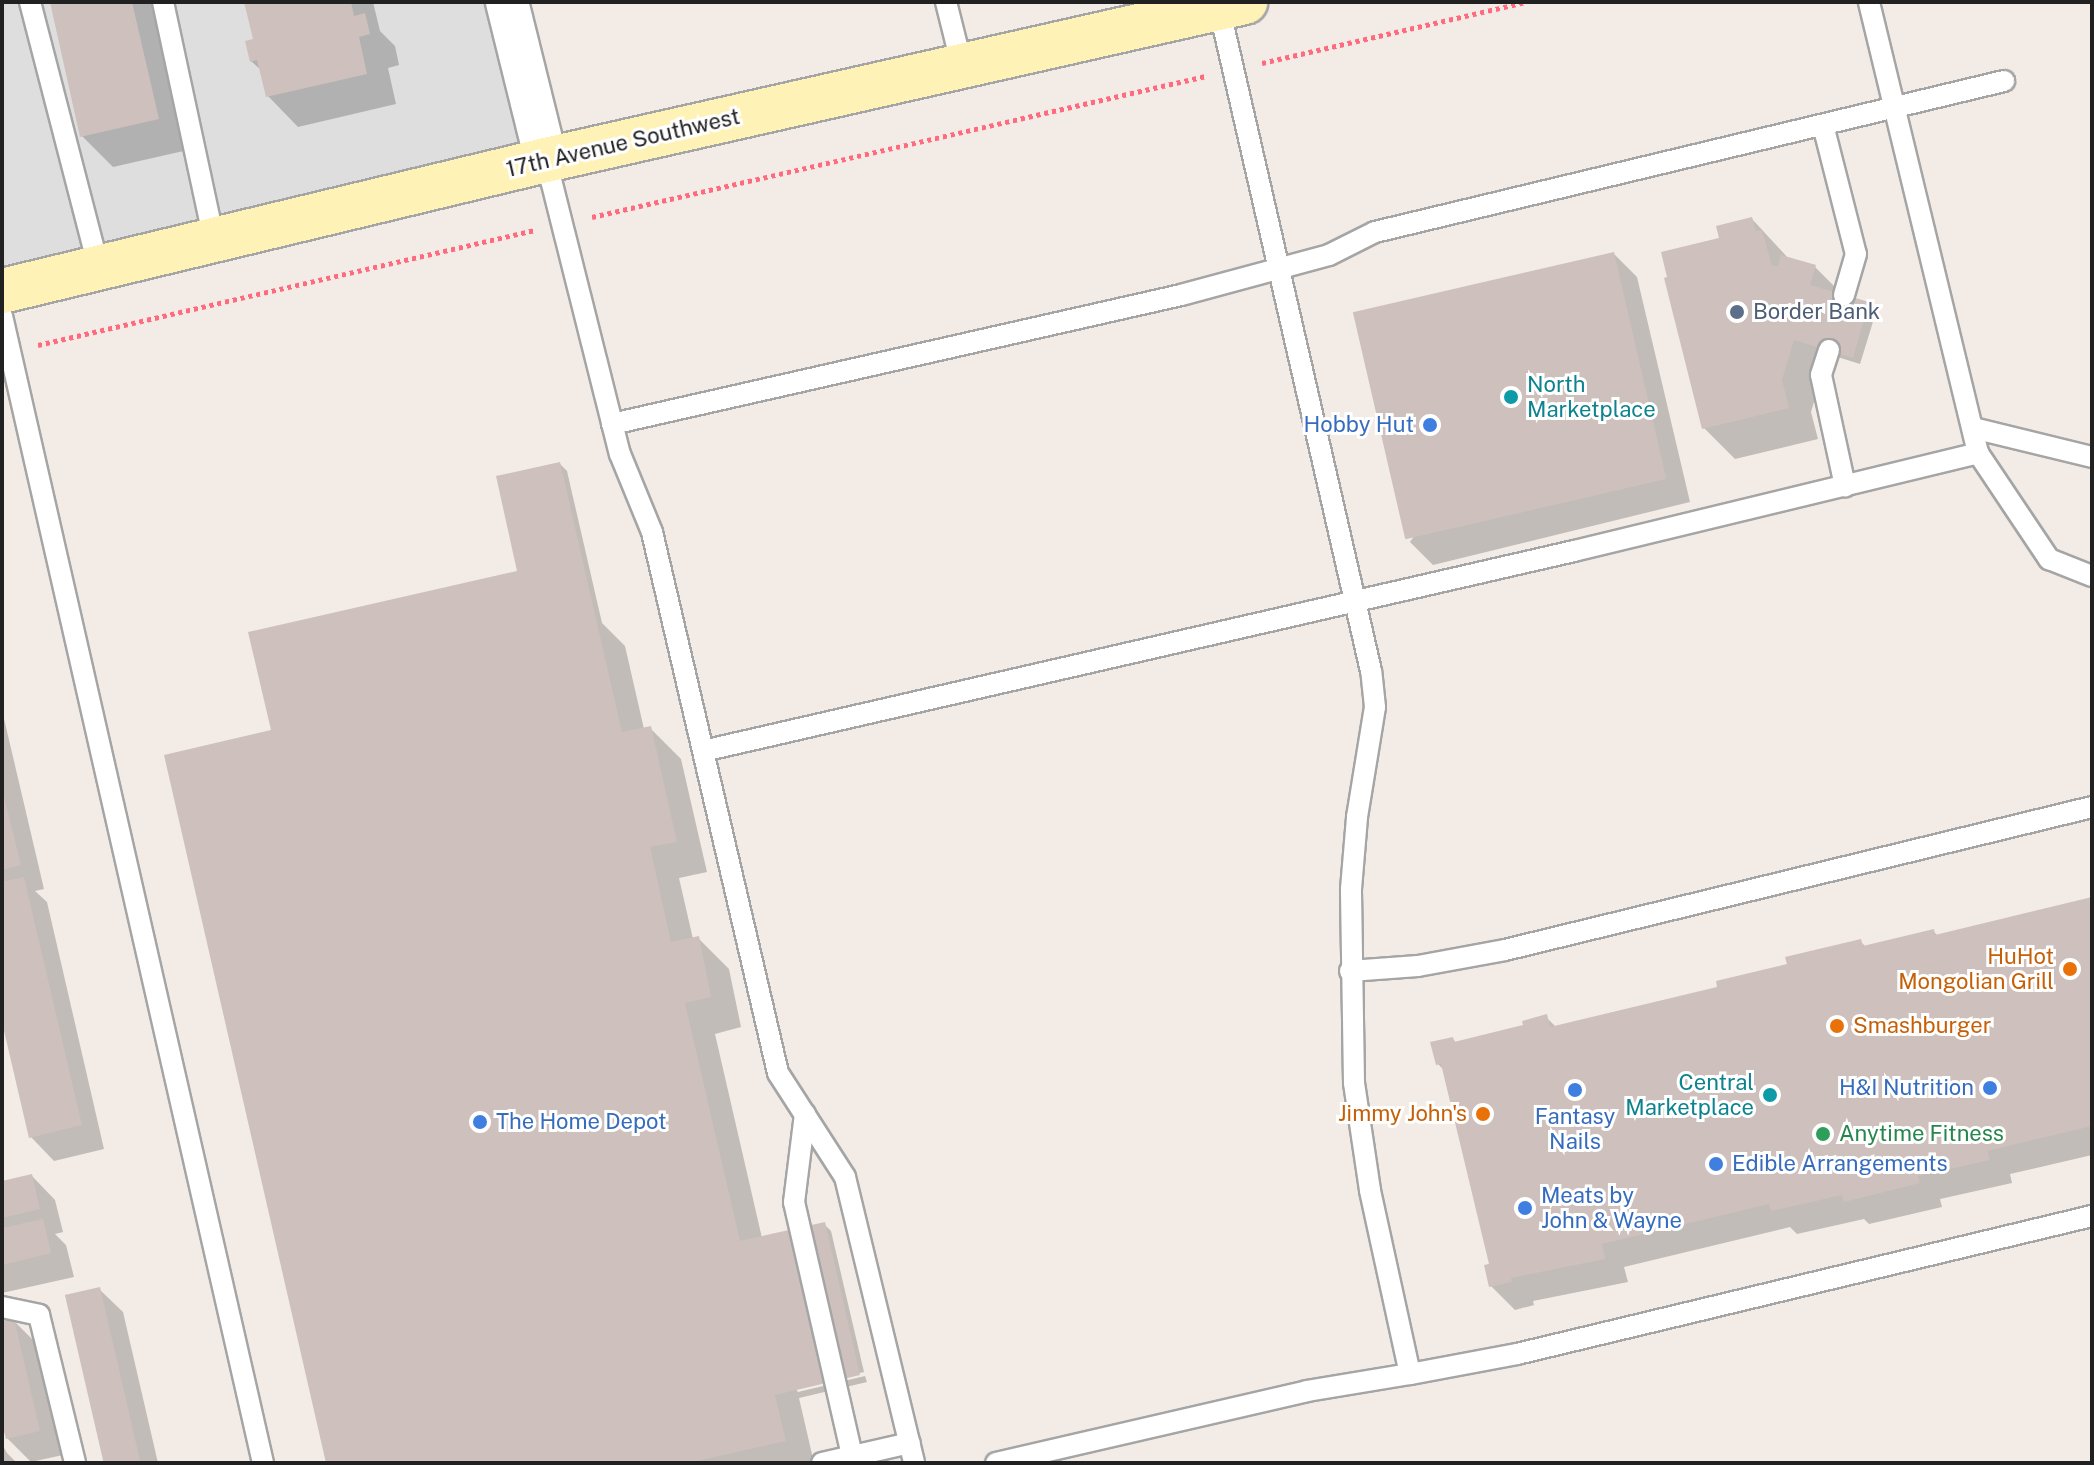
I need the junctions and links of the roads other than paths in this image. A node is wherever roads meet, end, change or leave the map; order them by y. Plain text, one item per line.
1 (30, 2) edge
2 (163, 2) edge
3 (507, 2) edge
4 (946, 2) edge
5 (1869, 2) edge
6 (1227, 4) edge
7 (962, 66) junction
8 (2004, 81) dead end
9 (1894, 107) junction
10 (1823, 125) junction
11 (546, 160) junction
12 (214, 239) junction
13 (99, 268) junction
14 (1279, 270) junction
15 (2, 291) edge
16 (1844, 295) dead end
17 (2, 316) edge
18 (1829, 350) dead end
19 (612, 424) junction
20 (1973, 428) junction
21 (1978, 453) junction
22 (2092, 457) edge
23 (1845, 486) junction
24 (2092, 576) edge
25 (1355, 602) junction
26 (703, 751) junction
27 (2092, 807) edge
28 (1350, 971) junction
29 (805, 1114) junction
30 (2092, 1216) edge
31 (2, 1307) edge
32 (1410, 1374) junction
33 (912, 1453) edge
34 (852, 1456) junction
35 (75, 1463) edge
36 (263, 1463) edge
37 (822, 1463) edge
38 (996, 1463) edge

1 - 13 lane
2 - 12 lane
3 - 11 street
4 - 7 lane
5 - 9 lane
6 - 7 street, 17th Avenue Southwest
6 - 14 lane
7 - 11 street, 17th Avenue Southwest
8 - 9 lane
9 - 10 lane
9 - 20 lane
10 - 14 lane
10 - 16 lane
11 - 12 street, 17th Avenue Southwest
11 - 19 lane
12 - 13 street, 17th Avenue Southwest
13 - 15 street, 17th Avenue Southwest
14 - 19 lane
14 - 25 lane
17 - 36 lane
18 - 23 lane
19 - 26 lane
20 - 21 lane
20 - 22 lane
21 - 23 lane
21 - 24 lane
23 - 25 lane
25 - 26 lane
25 - 28 lane
26 - 29 lane
27 - 28 lane
28 - 32 lane
29 - 33 lane
29 - 34 lane
30 - 32 lane
31 - 35 lane
32 - 38 lane
33 - 34 lane
34 - 37 lane

